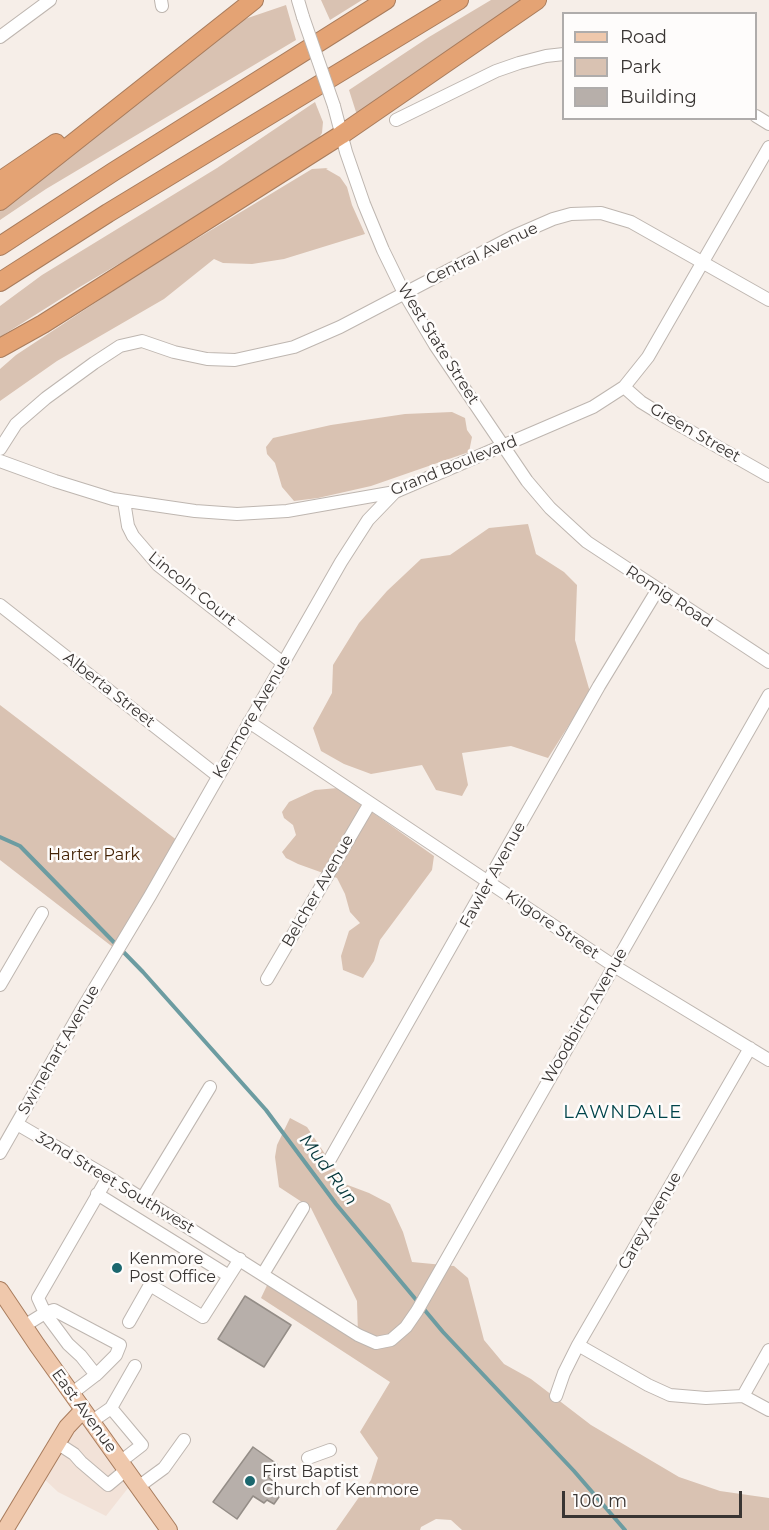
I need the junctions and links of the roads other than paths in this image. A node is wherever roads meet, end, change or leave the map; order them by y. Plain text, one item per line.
1 (50, 0) edge
2 (254, 0) edge
3 (298, 0) edge
4 (386, 0) edge
5 (459, 0) edge
6 (537, 0) edge
7 (0, 37) edge
8 (562, 54) edge
9 (181, 57) junction
10 (396, 120) dead end
11 (341, 135) junction
12 (769, 147) edge
13 (0, 181) edge
14 (0, 201) edge
15 (0, 246) edge
16 (702, 263) junction
17 (0, 282) edge
18 (404, 292) junction
19 (769, 300) edge
20 (43, 324) junction
21 (0, 348) edge
22 (0, 359) edge
23 (624, 387) junction
24 (504, 447) junction
25 (0, 449) edge
26 (0, 461) edge
27 (769, 476) edge
28 (394, 492) junction
29 (124, 501) junction
30 (573, 528) joint
31 (658, 589) junction
32 (0, 605) edge
33 (769, 662) edge
34 (283, 663) junction
35 (769, 695) edge
36 (249, 722) junction
37 (218, 776) junction
38 (370, 803) junction
39 (488, 882) junction
40 (42, 913) dead end
41 (117, 952) joint
42 (614, 966) junction
43 (267, 979) dead end
44 (0, 985) edge
45 (750, 1048) junction
46 (769, 1060) edge
47 (210, 1087) dead end
48 (17, 1124) junction
49 (0, 1153) edge
50 (329, 1161) dead end
51 (108, 1177) junction
52 (98, 1194) junction
53 (142, 1199) junction
54 (303, 1208) dead end
55 (240, 1259) junction
56 (263, 1274) junction
57 (229, 1276) junction
58 (0, 1290) edge
59 (45, 1313) junction
60 (129, 1322) dead end
61 (24, 1326) junction
62 (398, 1335) joint
63 (578, 1346) junction
64 (769, 1350) edge
65 (135, 1366) dead end
66 (96, 1375) junction
67 (72, 1394) junction
68 (556, 1396) dead end
69 (743, 1396) junction
70 (111, 1408) junction
71 (769, 1410) edge
72 (87, 1416) junction
73 (184, 1440) dead end
74 (57, 1443) junction
75 (330, 1450) dead end
76 (308, 1458) dead end
77 (123, 1466) junction
78 (138, 1487) junction
79 (5, 1530) edge
80 (169, 1530) edge

1 - 7 street
2 - 9 highway
3 - 11 street, West State Street, bridge
4 - 15 highway
5 - 17 highway
6 - 11 highway
8 - 10 street
9 - 13 highway
9 - 14 highway
11 - 18 street, West State Street
11 - 20 highway
12 - 16 street, Grand Boulevard
16 - 18 street, Central Avenue
16 - 19 street, Central Avenue
16 - 23 street, Grand Boulevard
18 - 24 street, West State Street
18 - 25 street, Central Avenue
20 - 21 highway
20 - 22 highway
23 - 24 street, Grand Boulevard
23 - 27 street, Green Street
24 - 28 street, Grand Boulevard
24 - 30 street, West State Street
26 - 29 street, Grand Boulevard
28 - 29 street, Grand Boulevard
28 - 34 street, Kenmore Avenue
29 - 34 street, Lincoln Court
30 - 31 street, Romig Road
31 - 33 street, Romig Road
31 - 39 street, Fawler Avenue
32 - 37 street, Alberta Street
34 - 36 street, Kenmore Avenue
35 - 42 street, Woodbirch Avenue
36 - 37 street, Kenmore Avenue
36 - 38 street, Kilgore Street
37 - 41 street, Kenmore Avenue
38 - 39 street, Kilgore Street
38 - 43 street, Belcher Avenue
39 - 42 street, Kilgore Street
39 - 50 street, Fawler Avenue
40 - 44 street
41 - 48 street, Swinehart Avenue
42 - 45 street, Kilgore Street
42 - 62 street, Woodbirch Avenue
45 - 46 street, Kilgore Street
45 - 63 street, Carey Avenue
47 - 53 street
48 - 49 street, Swinehart Avenue
48 - 51 street, 32nd Street Southwest
51 - 52 street
51 - 53 street, 32nd Street Southwest
52 - 57 street
52 - 59 street
53 - 55 street, 32nd Street Southwest
54 - 56 street
55 - 56 street, 32nd Street Southwest
55 - 57 street
56 - 62 street, 32nd Street Southwest
57 - 60 street
58 - 61 main road, East Avenue
59 - 61 street
59 - 66 street
59 - 66 street
61 - 67 main road, East Avenue
63 - 68 street, Carey Avenue
63 - 69 street
64 - 69 street
65 - 70 street
66 - 67 street
67 - 72 main road, East Avenue
69 - 71 street
70 - 72 street
70 - 77 street
72 - 74 main road
72 - 77 main road, East Avenue
73 - 78 street
74 - 77 street
74 - 79 main road
75 - 76 street
77 - 78 main road, East Avenue
78 - 80 main road, East Avenue

